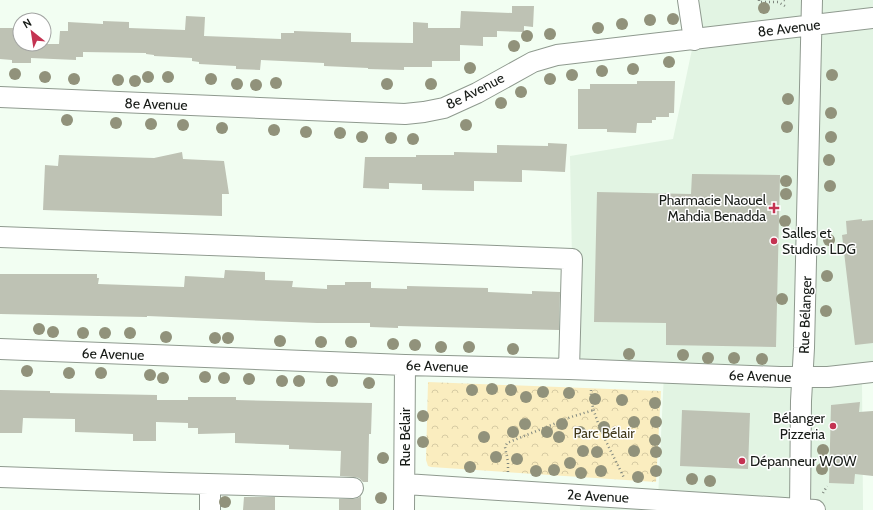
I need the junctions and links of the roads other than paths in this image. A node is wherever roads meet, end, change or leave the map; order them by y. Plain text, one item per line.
1 (688, 0) edge
2 (812, 0) edge
3 (873, 18) edge
4 (812, 25) junction
5 (694, 40) junction
6 (0, 97) edge
7 (0, 237) edge
8 (0, 349) edge
9 (405, 365) junction
10 (569, 369) junction
11 (873, 372) edge
12 (803, 377) junction
13 (0, 477) edge
14 (405, 484) junction
15 (210, 485) junction
16 (353, 488) dead end
17 (210, 510) edge
18 (404, 510) edge
19 (805, 510) edge

1 - 5 street
2 - 4 street, Rue Bélanger
3 - 4 street, 8e Avenue
4 - 5 street, 8e Avenue
4 - 12 street, Rue Bélanger
5 - 6 street, 8e Avenue
7 - 10 street
8 - 9 street, 6e Avenue
9 - 10 street, 6e Avenue
9 - 14 street, Rue Bélair
10 - 12 street, 6e Avenue
11 - 12 street, 6e Avenue
12 - 19 street, Rue Bélanger
13 - 15 street
14 - 18 street, Rue Bélair
14 - 19 street, 2e Avenue
15 - 16 street
15 - 17 street

